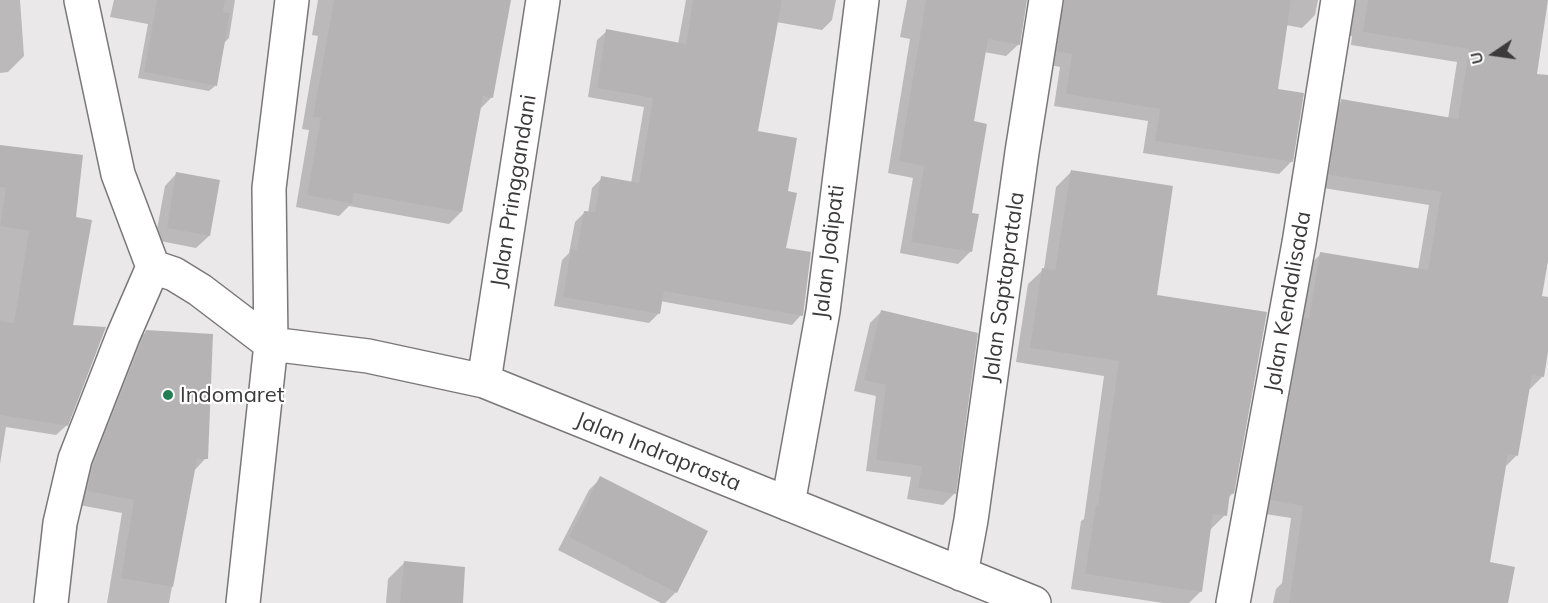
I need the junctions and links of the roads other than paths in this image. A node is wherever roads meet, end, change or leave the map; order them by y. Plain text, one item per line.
1 (81, 0) edge
2 (292, 0) edge
3 (543, 0) edge
4 (862, 0) edge
5 (1046, 0) edge
6 (1338, 0) edge
7 (153, 267) junction
8 (271, 344) junction
9 (484, 381) junction
10 (788, 504) junction
11 (961, 574) junction
12 (51, 603) edge
13 (243, 603) edge
14 (1034, 603) edge
15 (1233, 603) edge

1 - 7 street
2 - 8 street
3 - 9 street, Jalan Pringgandani
4 - 10 street, Jalan Jodipati
5 - 11 street, Jalan Saptapratala
6 - 15 street, Jalan Kendalisada
7 - 8 street
7 - 12 street
8 - 9 street, Jalan Indraprasta
8 - 13 street
9 - 10 street, Jalan Indraprasta
10 - 11 street, Jalan Indraprasta
11 - 14 street, Jalan Indraprasta

